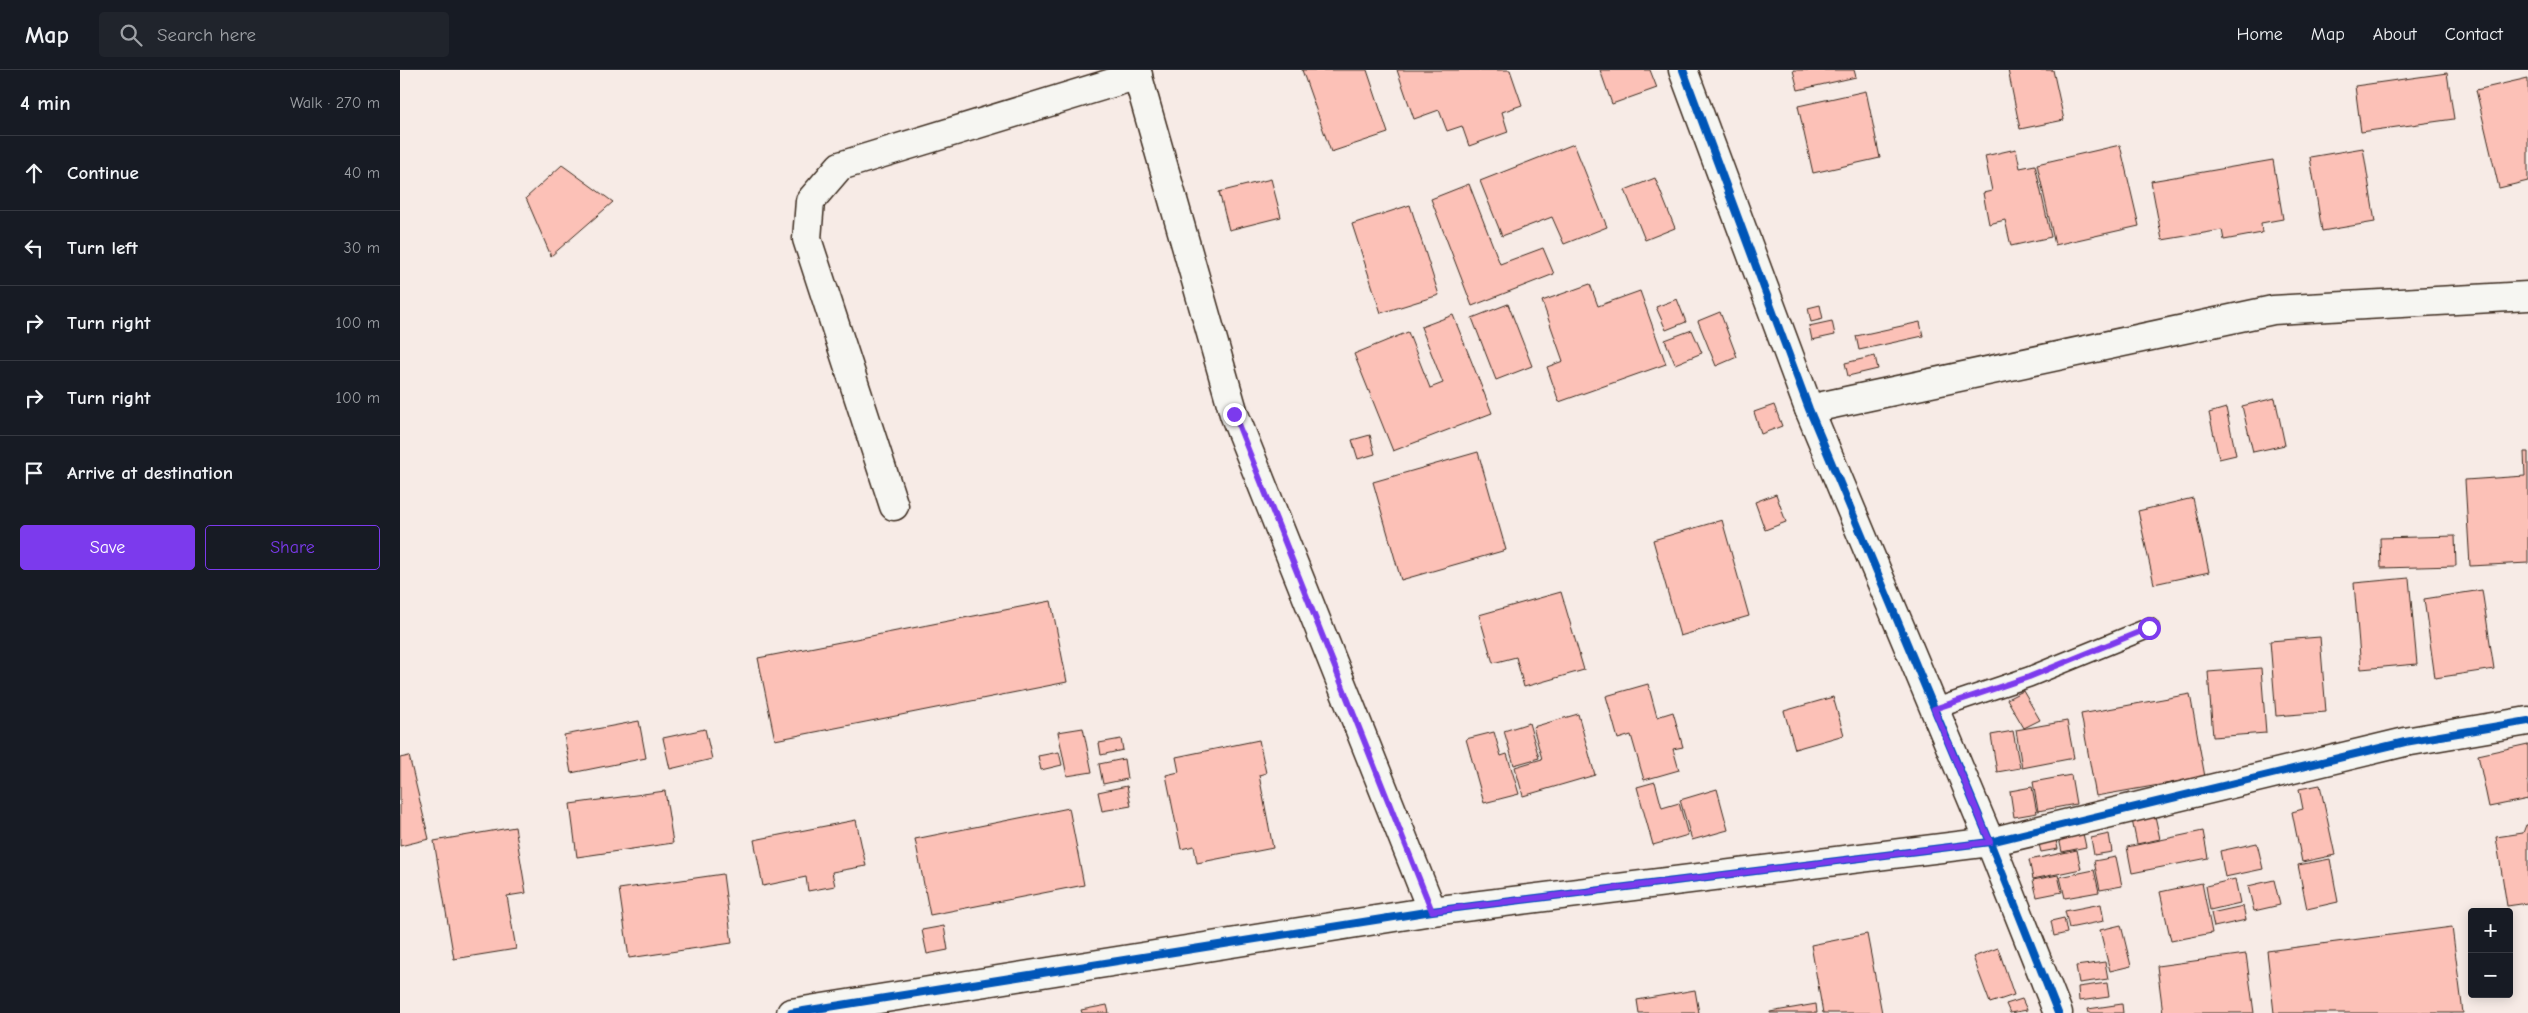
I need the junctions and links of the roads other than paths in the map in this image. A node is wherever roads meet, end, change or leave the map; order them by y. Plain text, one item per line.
1 (1683, 70) edge
2 (1137, 73) edge
3 (2528, 296) edge
4 (1809, 409) junction
5 (894, 506) dead end
6 (2149, 628) dead end
7 (1934, 709) junction
8 (2528, 721) edge
9 (1990, 842) junction
10 (1432, 911) junction
11 (791, 1013) edge
12 (2058, 1013) edge

1 - 4 street
2 - 5 street
2 - 10 street
3 - 4 street
4 - 7 street
6 - 7 lane
7 - 9 street
8 - 9 street
9 - 10 street
9 - 12 street
10 - 11 street

